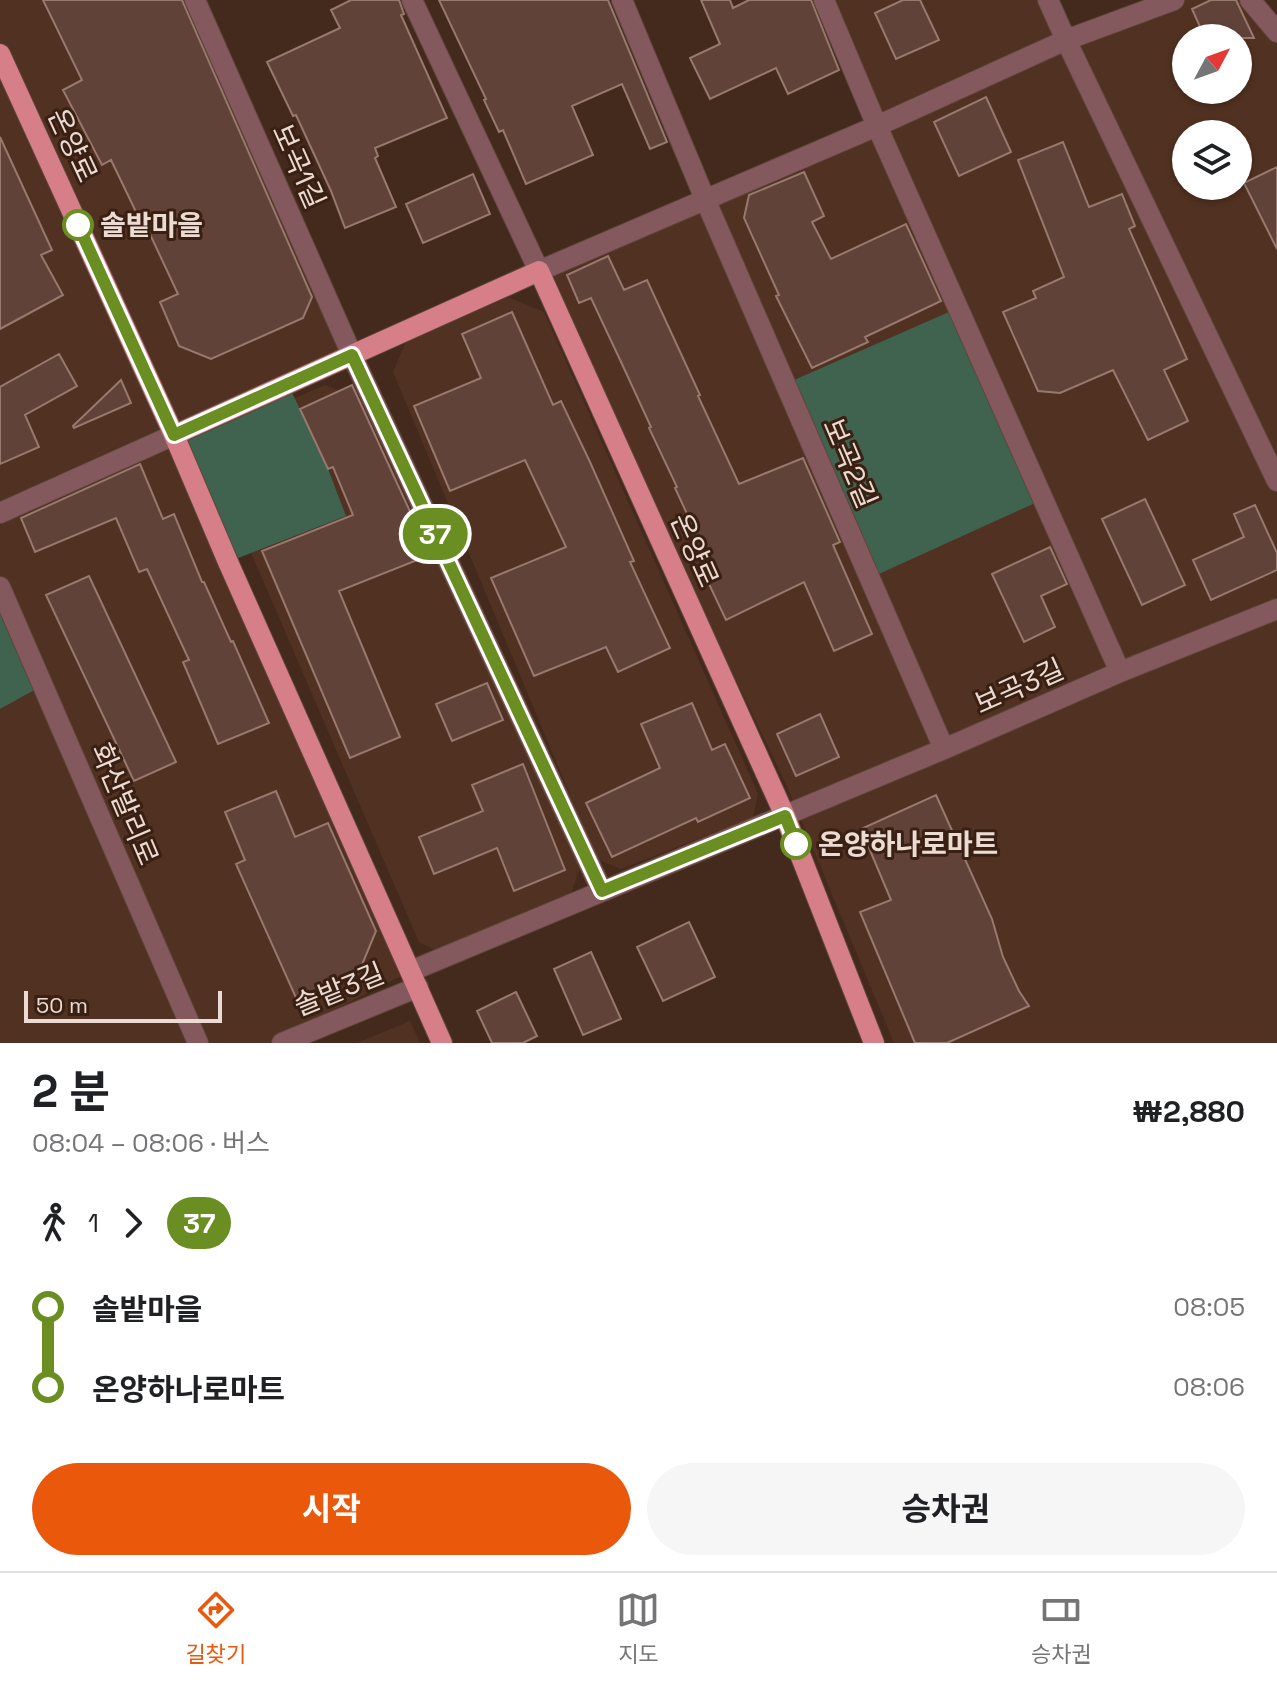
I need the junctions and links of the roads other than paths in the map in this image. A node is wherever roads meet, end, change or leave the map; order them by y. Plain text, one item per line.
1 (195, 0) edge
2 (412, 0) edge
3 (622, 0) edge
4 (824, 0) edge
5 (1048, 0) edge
6 (1174, 0) edge
7 (1250, 0) edge
8 (1277, 32) edge
9 (1066, 40) junction
10 (0, 54) edge
11 (877, 126) junction
12 (705, 199) junction
13 (539, 271) junction
14 (352, 355) junction
15 (174, 435) junction
16 (1277, 481) edge
17 (0, 513) edge
18 (0, 587) edge
19 (1277, 609) edge
20 (1120, 672) junction
21 (944, 749) junction
22 (785, 816) junction
23 (602, 891) junction
24 (414, 979) junction
25 (198, 1043) edge
26 (282, 1043) edge
27 (442, 1043) edge
28 (874, 1043) edge

1 - 14 street, 보곡1길
2 - 13 street
3 - 12 street
4 - 11 street
5 - 9 street
6 - 9 street
7 - 8 street
9 - 11 street
9 - 16 street
10 - 15 main road, 온양로
11 - 12 street
11 - 20 street
12 - 13 street
12 - 21 street, 보곡2길
13 - 14 main road
13 - 22 main road, 온양로
14 - 15 main road
14 - 23 street
15 - 17 street
15 - 24 main road, 온양로
18 - 25 street, 화산발리로
19 - 20 street, 보곡3길
20 - 21 street, 보곡3길
21 - 22 street, 보곡3길
22 - 23 street, 보곡3길
22 - 28 main road, 온양로
23 - 24 street, 솔밭3길
24 - 26 street, 솔밭3길
24 - 27 main road, 온양로

